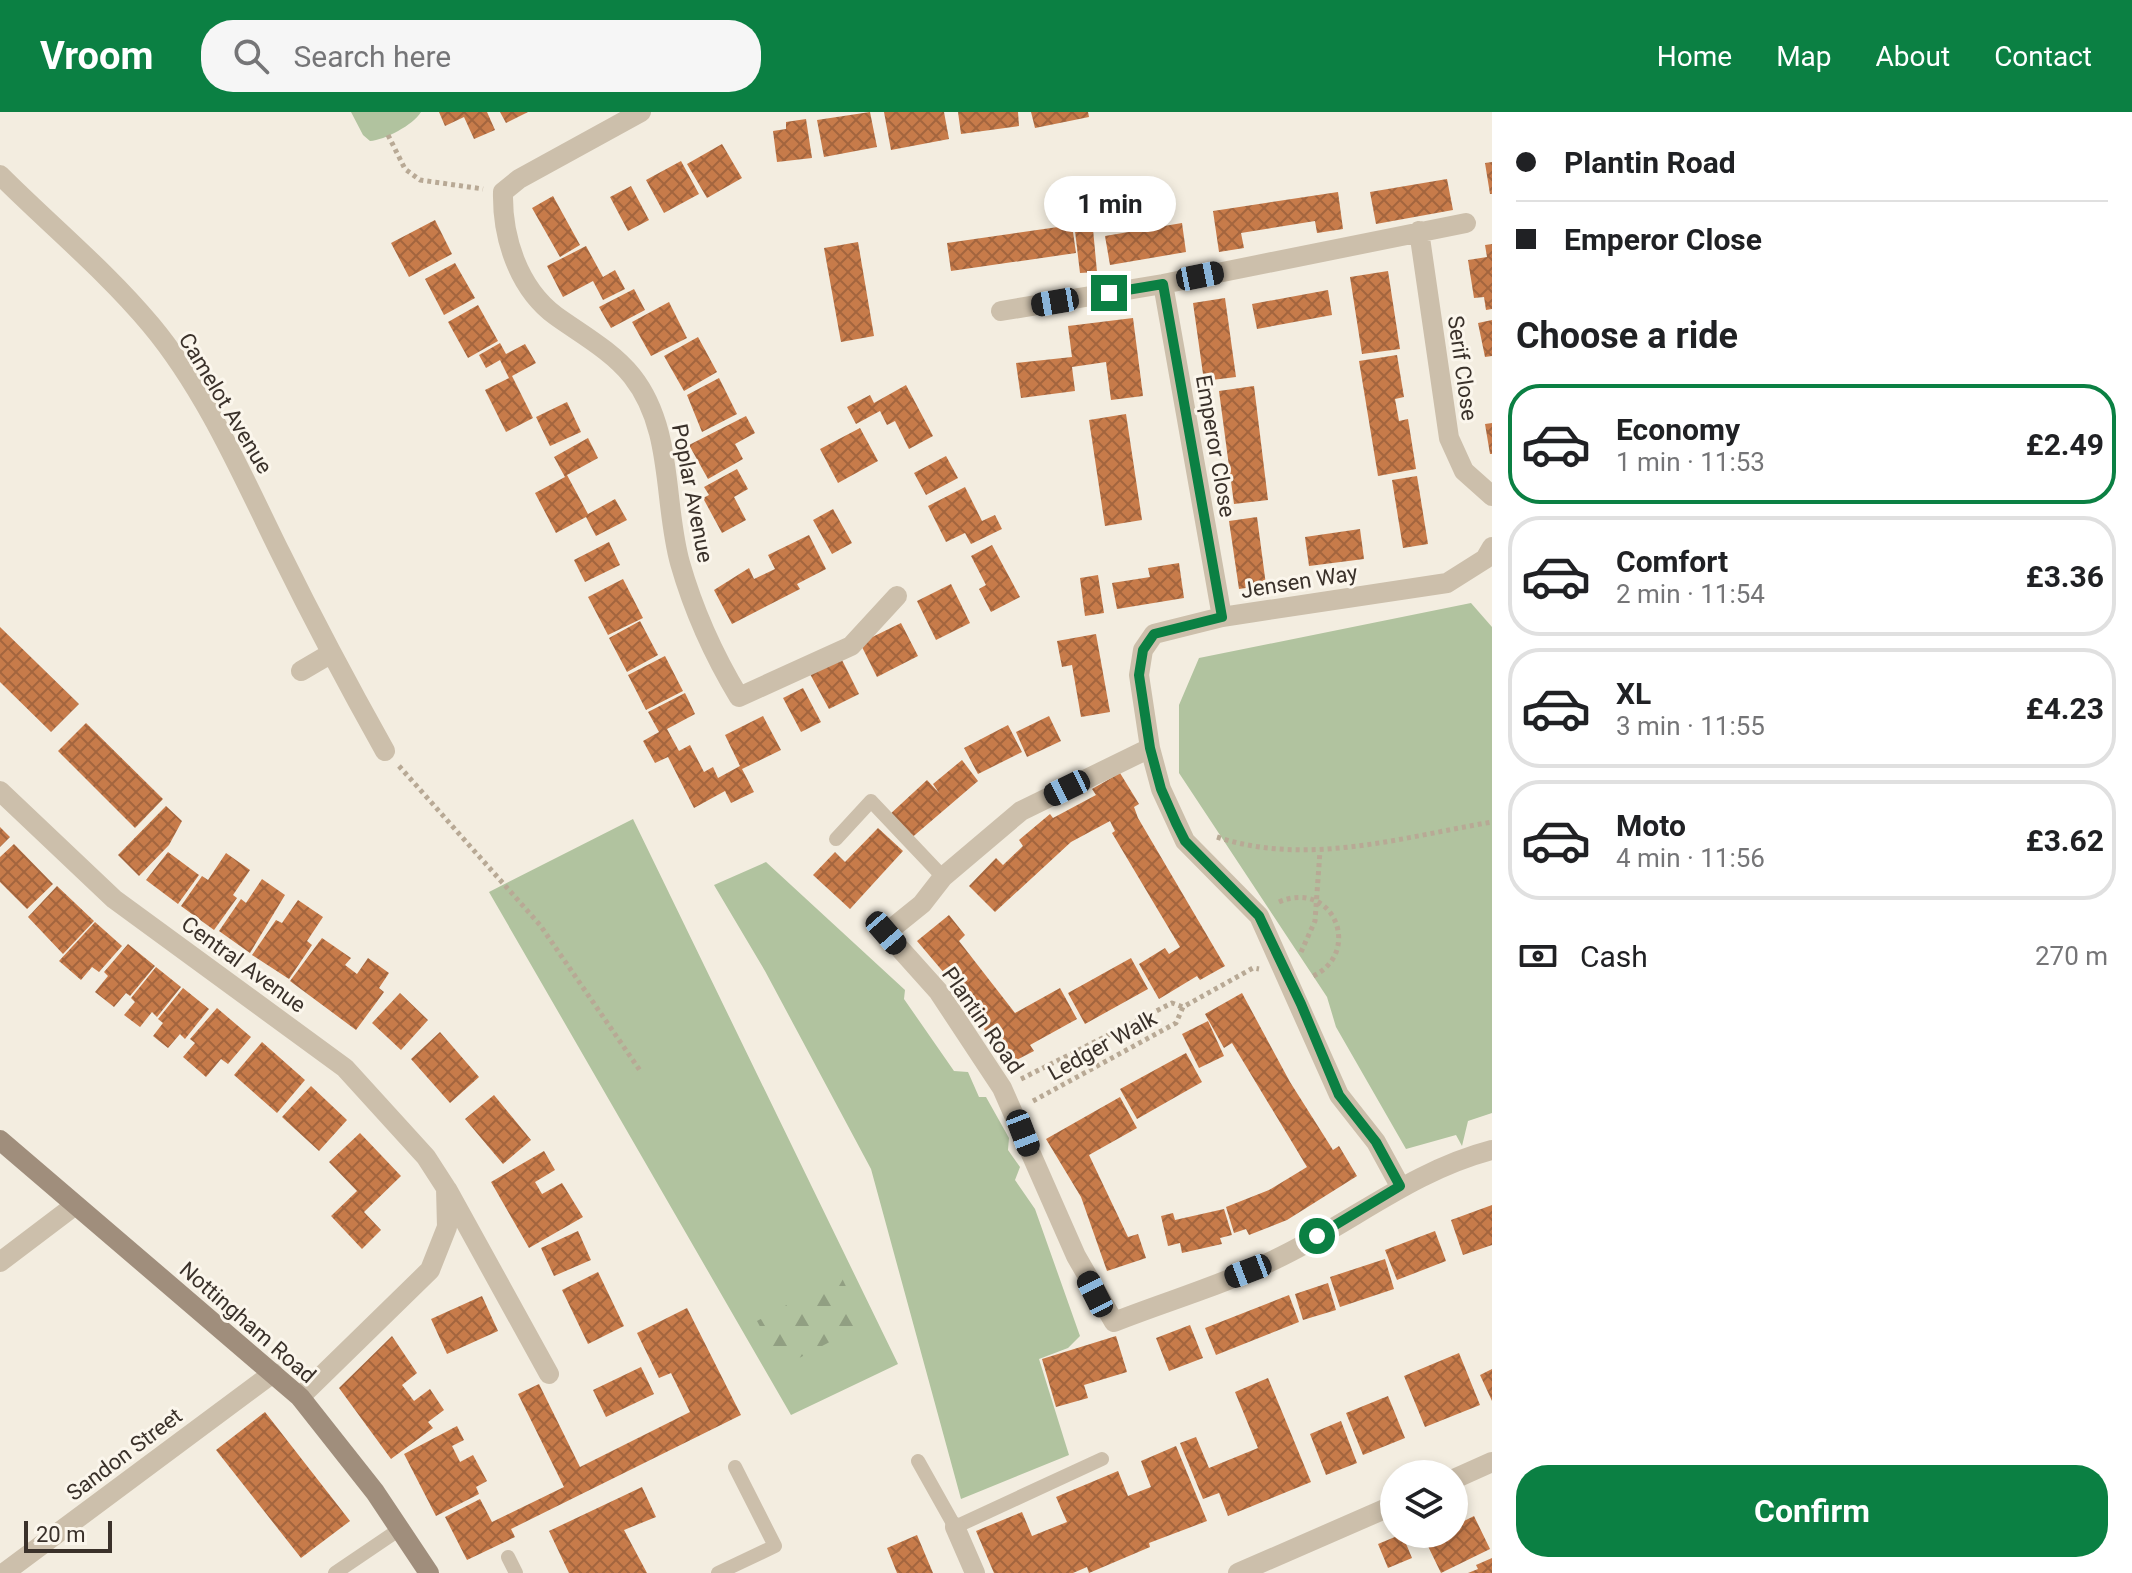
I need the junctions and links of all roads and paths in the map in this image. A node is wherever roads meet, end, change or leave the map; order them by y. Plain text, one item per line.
1 (641, 112) edge
2 (388, 135) dead end
3 (0, 175) edge
4 (503, 192) junction
5 (1466, 223) dead end
6 (1419, 231) junction
7 (1163, 284) junction
8 (1001, 311) dead end
9 (1492, 496) edge
10 (1490, 558) edge
11 (897, 596) dead end
12 (1222, 617) junction
13 (330, 654) junction
14 (301, 671) dead end
15 (1150, 748) junction
16 (385, 751) joint
17 (0, 791) edge
18 (1492, 822) edge
19 (1176, 823) junction
20 (836, 839) dead end
21 (1320, 851) junction
22 (943, 877) junction
23 (1317, 901) junction
24 (1259, 916) junction
25 (1285, 969) junction
26 (1294, 988) junction
27 (1183, 1007) junction
28 (641, 1072) dead end
29 (1002, 1088) junction
30 (1015, 1111) junction
31 (0, 1140) edge
32 (1492, 1150) edge
33 (1400, 1186) junction
34 (446, 1188) junction
35 (74, 1206) junction
36 (0, 1262) edge
37 (273, 1373) junction
38 (549, 1374) dead end
39 (300, 1397) junction
40 (1102, 1459) dead end
41 (918, 1461) dead end
42 (1492, 1462) edge
43 (735, 1467) dead end
44 (1468, 1473) edge
45 (1380, 1511) edge
46 (955, 1527) junction
47 (400, 1529) junction
48 (508, 1557) dead end
49 (343, 1571) edge
50 (4, 1573) edge
51 (429, 1573) edge
52 (516, 1573) edge
53 (718, 1573) edge
54 (975, 1573) edge
55 (1238, 1573) edge

1 - 4 street
2 - 4 path
3 - 13 street, Camelot Avenue
4 - 11 street, Poplar Avenue
5 - 6 street
6 - 7 street
6 - 9 street, Serif Close
7 - 8 street
7 - 12 street, Emperor Close
10 - 12 street, Jensen Way
12 - 15 street, Jensen Way
13 - 14 street
13 - 16 street, Camelot Avenue
15 - 19 street, Jensen Way
15 - 22 street, Plantin Road
16 - 28 path
17 - 34 street, Central Avenue
18 - 21 path
19 - 21 path
19 - 24 street, Jensen Way
20 - 22 lane
21 - 23 path
22 - 29 street, Plantin Road
23 - 24 path
23 - 25 path
23 - 26 path
24 - 25 street, Jensen Way
25 - 26 street, Jensen Way
25 - 27 path, Ledger Walk
26 - 33 street, Jensen Way
27 - 29 path
27 - 30 path, Ledger Walk
29 - 30 street, Plantin Road
30 - 33 street, Plantin Road
31 - 35 main road, Nottingham Road
32 - 33 street
34 - 38 street, Central Avenue
34 - 39 street
35 - 36 street
35 - 37 main road, Nottingham Road
37 - 39 main road, Nottingham Road
37 - 50 street, Sandon Street
39 - 47 main road, Nottingham Road
40 - 46 lane
41 - 46 lane
42 - 44 street
43 - 53 lane
45 - 55 street
46 - 54 street
47 - 49 lane
47 - 51 main road, Nottingham Road
48 - 52 lane

